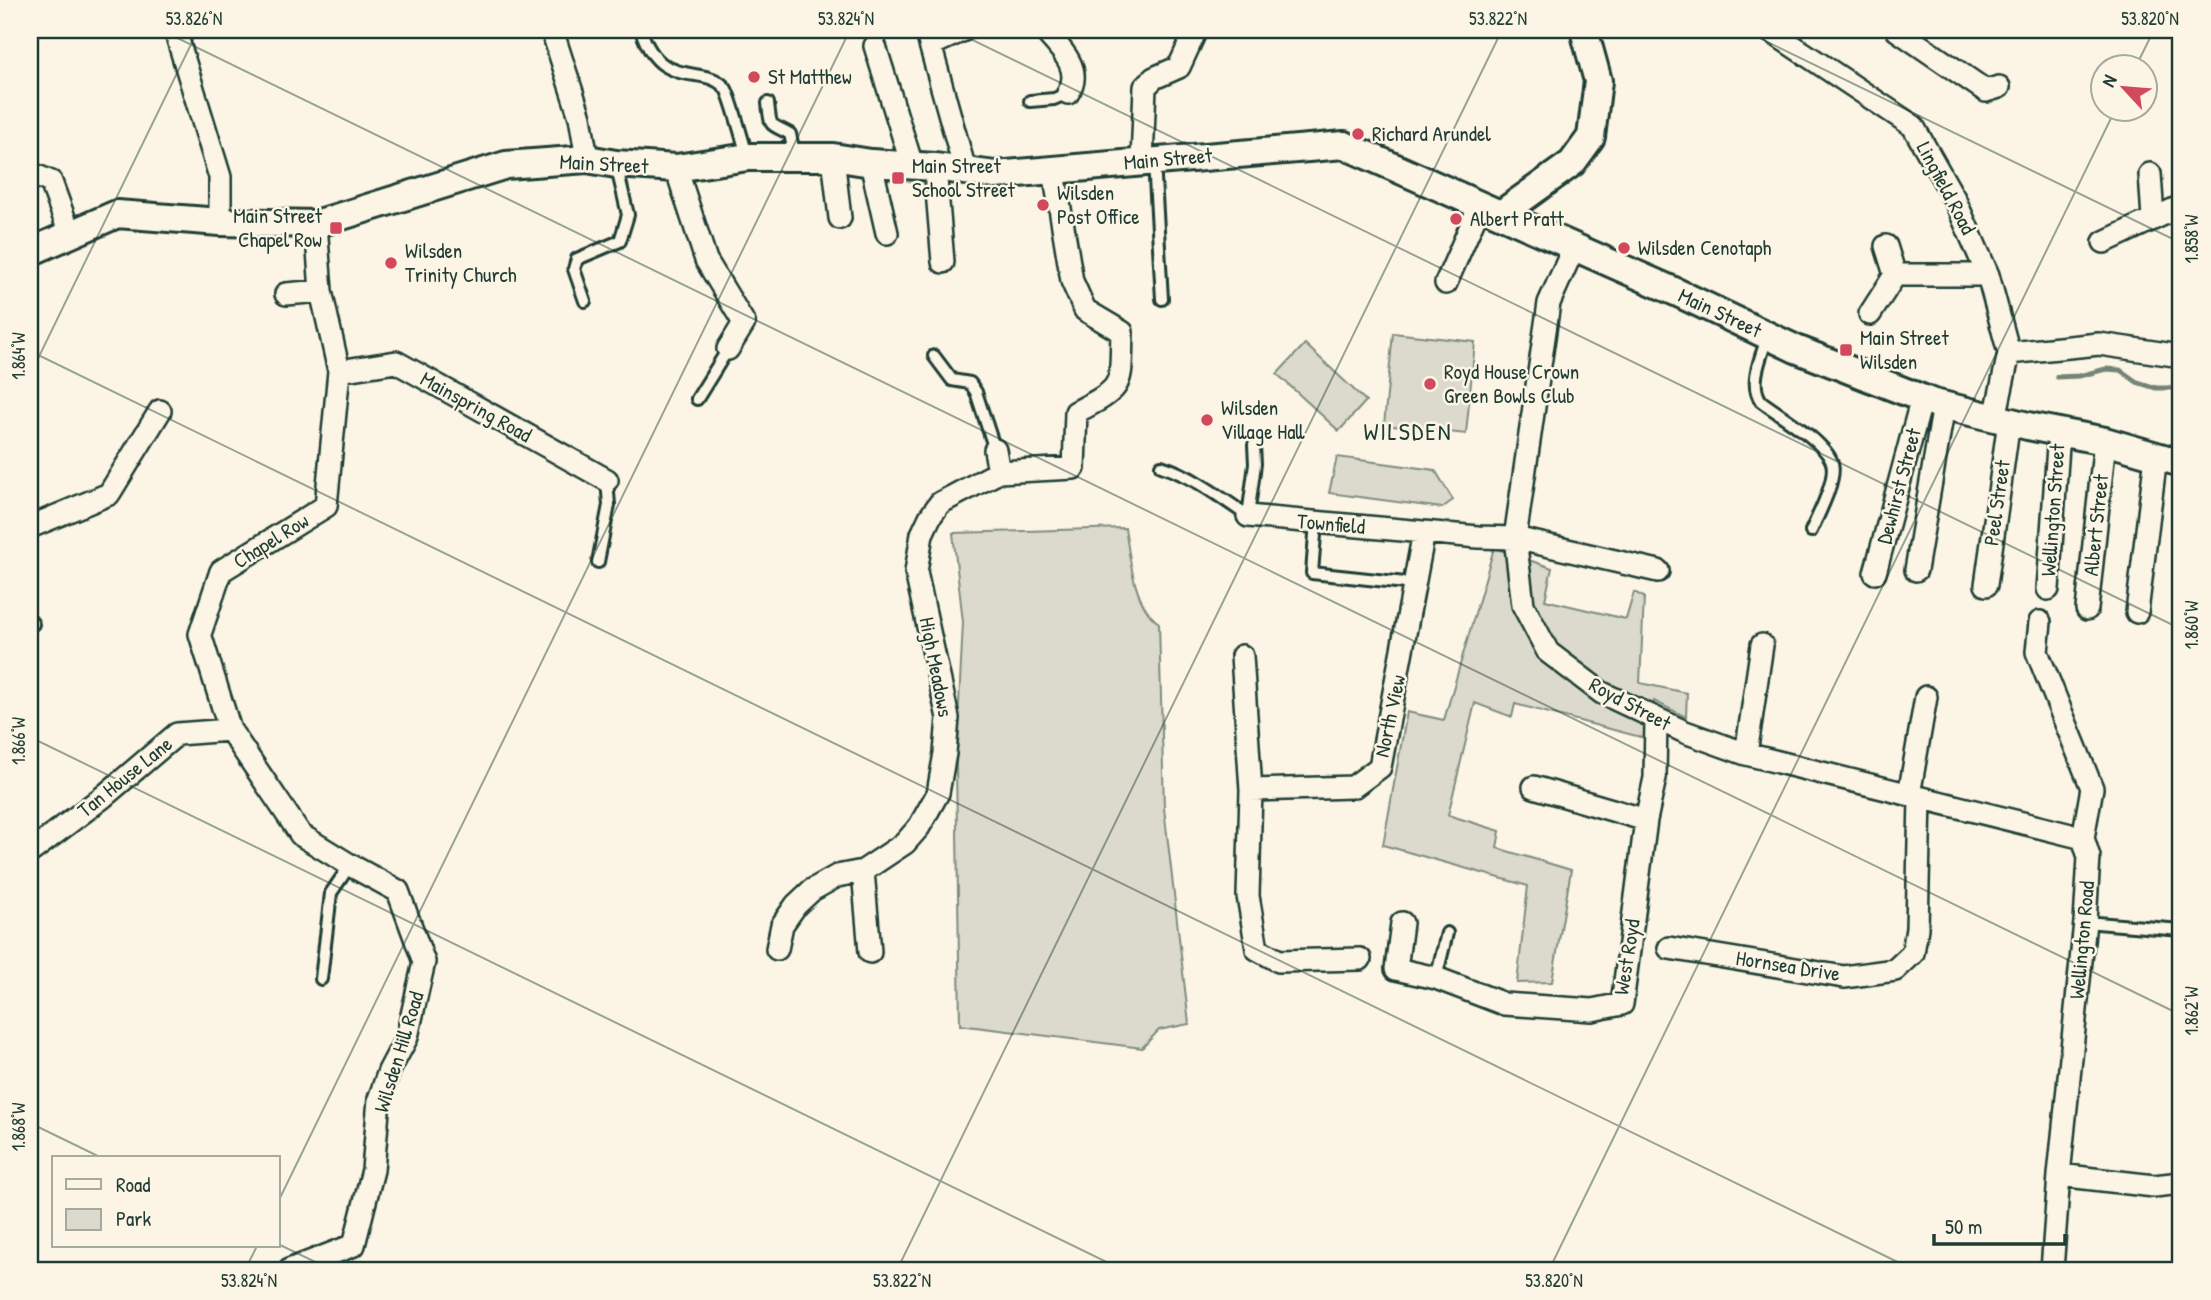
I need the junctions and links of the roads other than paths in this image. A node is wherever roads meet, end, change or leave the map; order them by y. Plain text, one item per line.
1 (175, 30) edge
2 (552, 30) edge
3 (641, 30) edge
4 (964, 30) edge
5 (1044, 30) edge
6 (1196, 30) edge
7 (1584, 30) edge
8 (1769, 30) edge
9 (1897, 30) edge
10 (928, 37) edge
11 (1926, 37) edge
12 (875, 46) dead end
13 (1999, 87) dead end
14 (1068, 93) joint
15 (1030, 101) dead end
16 (768, 103) dead end
17 (795, 157) junction
18 (833, 157) junction
19 (748, 158) junction
20 (587, 159) junction
21 (1148, 161) junction
22 (871, 163) junction
23 (617, 164) junction
24 (924, 166) junction
25 (676, 168) junction
26 (965, 170) junction
27 (1054, 172) junction
28 (30, 173) edge
29 (2150, 174) dead end
30 (2181, 206) edge
31 (1491, 210) junction
32 (840, 218) dead end
33 (2153, 218) junction
34 (220, 222) junction
35 (316, 224) junction
36 (887, 233) dead end
37 (70, 234) junction
38 (2104, 242) dead end
39 (1886, 246) dead end
40 (1574, 247) junction
41 (30, 252) edge
42 (943, 262) dead end
43 (1895, 275) junction
44 (1989, 275) junction
45 (1446, 284) dead end
46 (321, 291) junction
47 (286, 294) dead end
48 (1162, 299) dead end
49 (585, 301) dead end
50 (1870, 314) dead end
51 (1768, 335) junction
52 (728, 349) joint
53 (2009, 353) junction
54 (933, 356) dead end
55 (2181, 356) edge
56 (339, 371) junction
57 (697, 399) dead end
58 (1933, 402) junction
59 (160, 411) dead end
60 (2002, 419) junction
61 (2059, 432) junction
62 (2105, 441) junction
63 (1254, 445) dead end
64 (995, 450) joint
65 (2156, 456) junction
66 (2181, 463) edge
67 (1161, 466) dead end
68 (999, 472) junction
69 (607, 480) joint
70 (1894, 503) junction
71 (1927, 507) junction
72 (1248, 516) junction
73 (1316, 522) junction
74 (30, 527) edge
75 (1811, 531) dead end
76 (1424, 532) junction
77 (1516, 538) junction
78 (598, 562) dead end
79 (1916, 570) dead end
80 (1658, 571) dead end
81 (1875, 573) dead end
82 (1415, 584) junction
83 (1986, 585) dead end
84 (2048, 589) dead end
85 (2087, 609) dead end
86 (2137, 612) dead end
87 (2040, 622) dead end
88 (1762, 645) dead end
89 (1242, 656) dead end
90 (1926, 697) dead end
91 (1656, 720) junction
92 (230, 730) junction
93 (1746, 754) junction
94 (1534, 788) dead end
95 (1251, 790) junction
96 (1914, 797) junction
97 (1646, 820) junction
98 (2083, 838) junction
99 (30, 852) edge
100 (350, 865) junction
101 (863, 871) junction
102 (2085, 922) junction
103 (1402, 923) dead end
104 (2181, 930) edge
105 (1447, 933) dead end
106 (1670, 948) dead end
107 (777, 949) dead end
108 (870, 952) dead end
109 (1360, 959) dead end
110 (1436, 978) junction
111 (321, 979) dead end
112 (2059, 1175) junction
113 (2181, 1183) edge
114 (289, 1270) edge
115 (2052, 1270) edge

1 - 34 street
2 - 20 street
3 - 19 lane
4 - 10 street
5 - 14 street
6 - 21 street
7 - 31 street
8 - 44 street, Lingfield Road
9 - 11 street
10 - 26 street
11 - 13 street
12 - 24 street
14 - 15 lane
16 - 17 lane
17 - 18 street, Main Street
17 - 19 street, Main Street
18 - 22 street, Main Street
18 - 32 street
19 - 25 street, Main Street
20 - 23 street, Main Street
20 - 35 street, Main Street
21 - 27 street, Main Street
21 - 31 street, Main Street
21 - 48 lane
22 - 24 street, Main Street
22 - 36 street
23 - 25 street, Main Street
23 - 49 lane
24 - 26 street, Main Street
24 - 42 street
25 - 52 street
26 - 27 street, Main Street
27 - 68 street
28 - 37 street
29 - 33 street
30 - 33 street
31 - 40 street, Main Street
31 - 45 street
33 - 38 street
34 - 35 street, Main Street
34 - 37 street, Main Street
35 - 46 street, Chapel Row
37 - 41 street, Main Street
39 - 43 street
40 - 51 street, Main Street
40 - 77 street, Royd Street
43 - 44 street
43 - 50 street
44 - 53 street, Lingfield Road
46 - 47 street
46 - 56 street, Chapel Row
51 - 58 street, Main Street
51 - 75 lane
52 - 57 lane
53 - 55 street
53 - 60 street, Lingfield Road
54 - 64 lane
56 - 69 street, Mainspring Road
56 - 92 street, Chapel Row
58 - 60 street, Main Street
58 - 70 street, Dewhirst Street
58 - 71 street
59 - 74 street
60 - 61 street, Main Street
60 - 83 street, Peel Street
61 - 62 street, Main Street
61 - 84 street, Wellington Street
62 - 65 street, Main Street
62 - 85 street, Albert Street
63 - 72 lane
64 - 68 street
65 - 66 street, Main Street
65 - 86 street
67 - 72 lane, Townfield
68 - 101 street, High Meadows
69 - 78 lane
70 - 71 street
70 - 81 street, Dewhirst Street
71 - 79 street
72 - 73 street, Townfield
73 - 76 street, Townfield
73 - 82 lane
76 - 77 street, Townfield
76 - 82 street, North View
77 - 80 street, Townfield
77 - 91 street, Royd Street
82 - 95 street, North View
87 - 98 street, Wellington Road
88 - 93 street
89 - 95 street
90 - 96 street, Hornsea Drive
91 - 93 street, Royd Street
91 - 97 street, West Royd
92 - 99 street, Tan House Lane
92 - 100 street, Wilsden Hill Road
93 - 96 street, Royd Street
94 - 97 street
95 - 109 street
96 - 98 street, Royd Street
96 - 106 street, Hornsea Drive
97 - 110 street, West Royd
98 - 102 street, Wellington Road
100 - 111 lane
100 - 114 street, Wilsden Hill Road
101 - 107 street, High Meadows
101 - 108 street
102 - 104 lane
102 - 112 street, Wellington Road
103 - 110 street, West Royd
105 - 110 lane
112 - 113 street
112 - 115 street, Wellington Road

